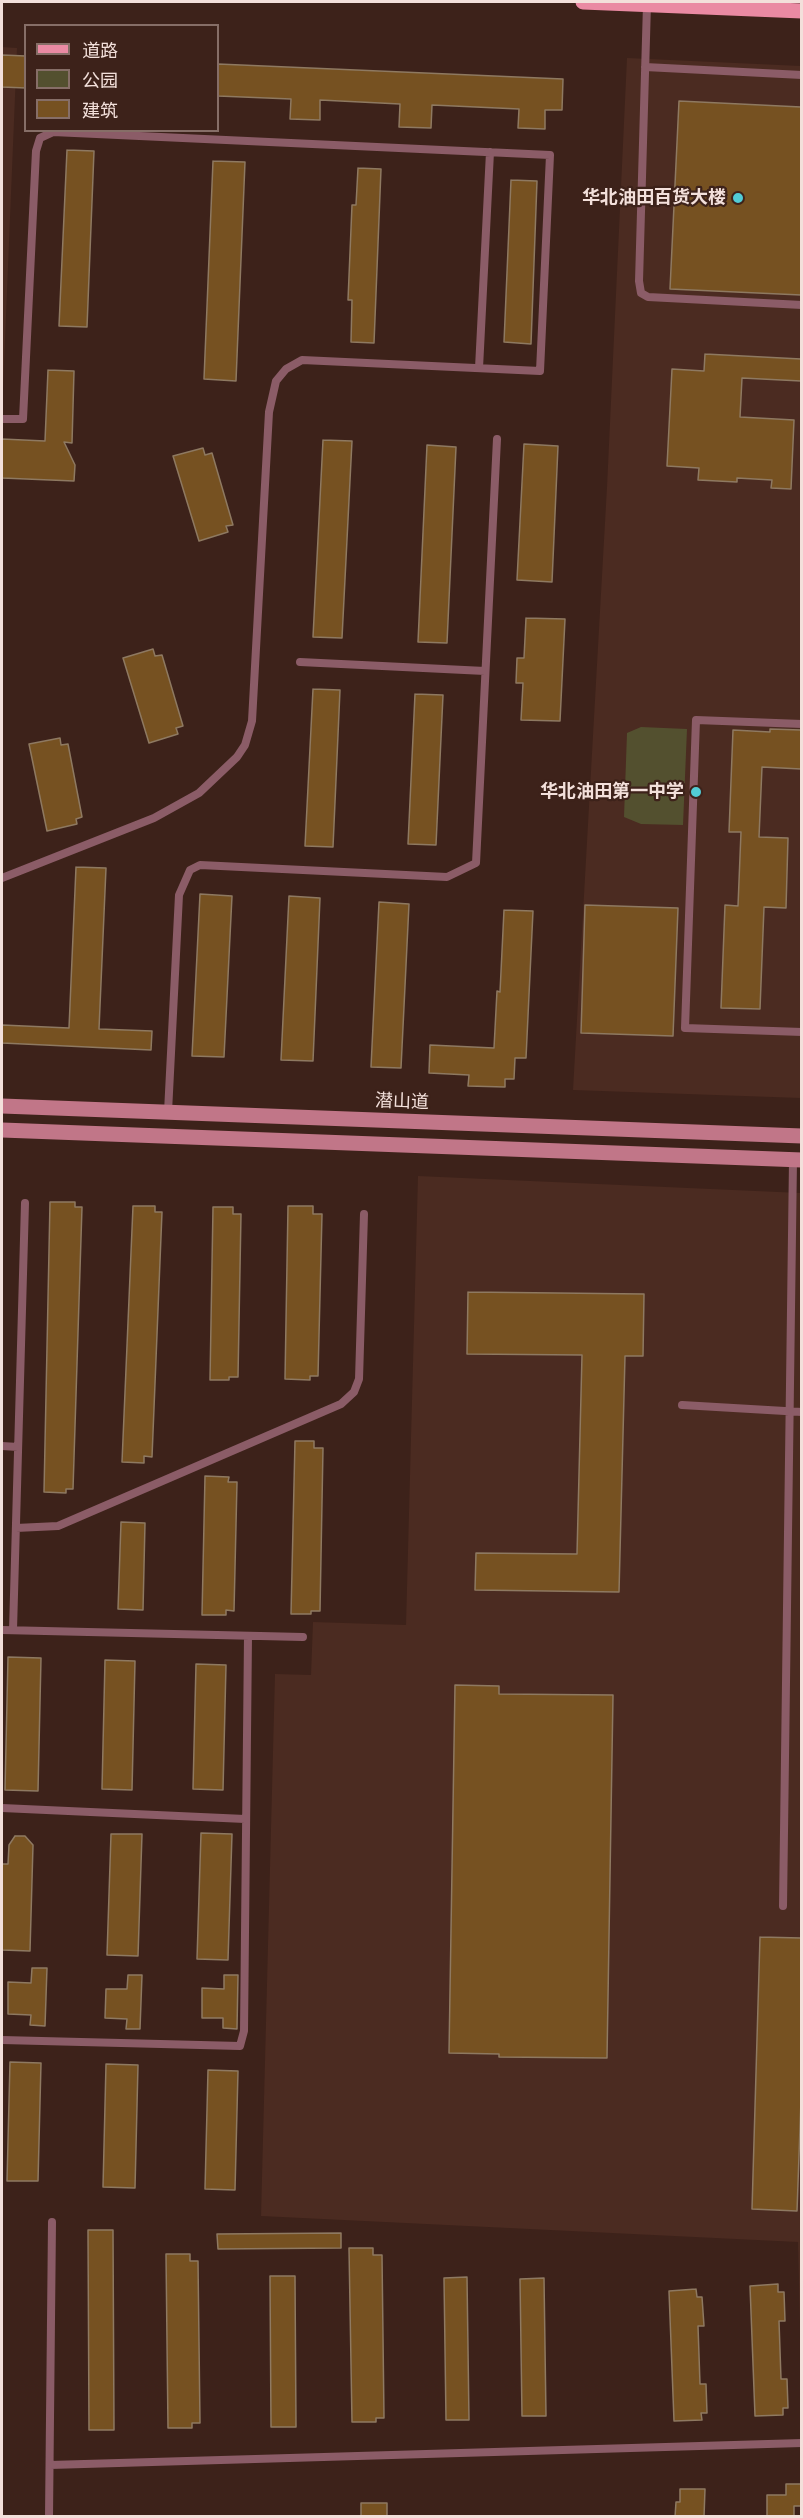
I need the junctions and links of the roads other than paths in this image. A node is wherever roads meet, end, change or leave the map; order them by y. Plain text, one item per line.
1 (583, 2) edge
2 (647, 4) junction
3 (801, 11) edge
4 (645, 67) junction
5 (801, 75) edge
6 (490, 152) junction
7 (801, 305) edge
8 (479, 368) junction
9 (2, 419) edge
10 (497, 439) dead end
11 (300, 662) dead end
12 (485, 671) junction
13 (801, 724) edge
14 (2, 878) edge
15 (801, 1032) edge
16 (2, 1106) edge
17 (168, 1112) junction
18 (2, 1130) edge
19 (801, 1136) edge
20 (797, 1160) edge
21 (25, 1203) dead end
22 (364, 1214) dead end
23 (682, 1404) dead end
24 (790, 1411) junction
25 (801, 1412) edge
26 (2, 1446) edge
27 (18, 1447) junction
28 (16, 1528) junction
29 (2, 1629) edge
30 (13, 1630) junction
31 (248, 1636) junction
32 (303, 1637) dead end
33 (2, 1808) edge
34 (245, 1819) junction
35 (783, 1906) dead end
36 (2, 2040) edge
37 (52, 2222) dead end
38 (801, 2443) edge
39 (50, 2465) junction
40 (49, 2517) edge

1 - 2 main road
2 - 3 main road
2 - 4 lane
4 - 5 lane
4 - 7 lane
6 - 8 lane
6 - 8 lane
6 - 9 lane
8 - 14 lane
10 - 12 lane
11 - 12 lane
12 - 17 lane
13 - 15 lane
16 - 17 main road, 潜山道
17 - 19 main road, 潜山道
18 - 20 main road
20 - 24 lane
21 - 27 lane
22 - 28 lane
23 - 24 lane
24 - 25 lane
24 - 35 lane
26 - 27 lane
27 - 28 lane
28 - 30 lane
29 - 30 lane
30 - 31 lane
31 - 32 lane
31 - 34 lane
33 - 34 lane
34 - 36 lane
37 - 39 lane
38 - 39 lane
39 - 40 lane

